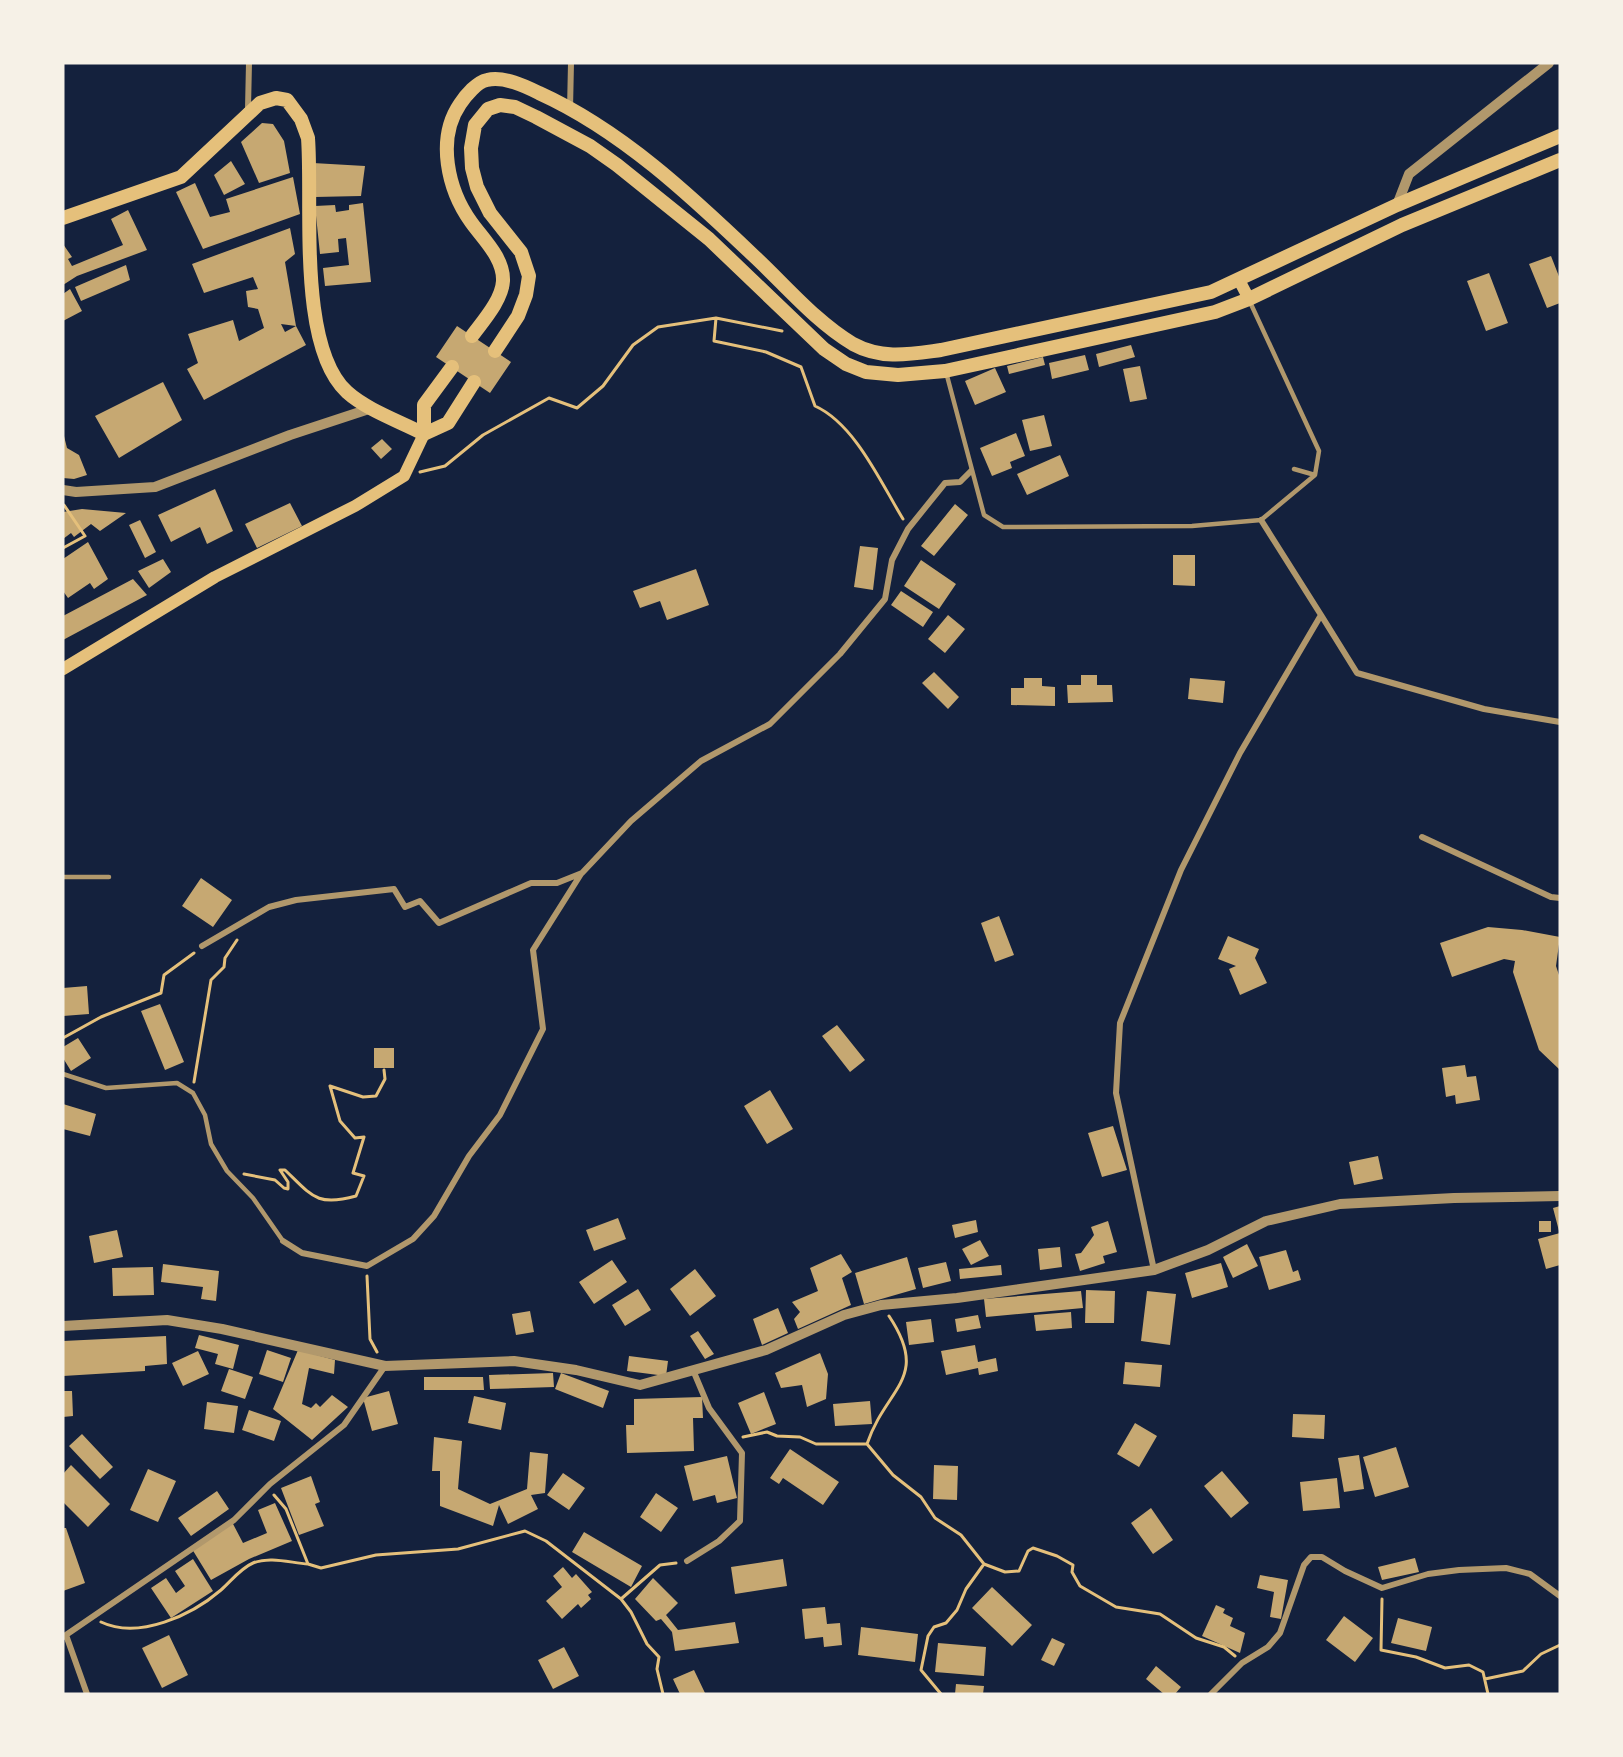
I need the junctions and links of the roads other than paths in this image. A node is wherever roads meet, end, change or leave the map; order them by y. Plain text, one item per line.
1 (249, 63) edge
2 (571, 63) edge
3 (1549, 63) edge
4 (570, 109) junction
5 (239, 125) junction
6 (1560, 136) edge
7 (1560, 160) edge
8 (1397, 205) junction
9 (63, 218) edge
10 (1239, 280) junction
11 (1249, 299) junction
12 (472, 336) dead end
13 (941, 350) junction
14 (495, 351) dead end
15 (452, 367) dead end
16 (945, 371) junction
17 (474, 382) dead end
18 (372, 408) junction
19 (424, 434) junction
20 (1294, 469) dead end
21 (971, 471) junction
22 (1315, 475) junction
23 (63, 490) edge
24 (1261, 520) junction
25 (1321, 615) junction
26 (63, 669) edge
27 (1560, 722) edge
28 (1422, 837) dead end
29 (582, 873) junction
30 (63, 877) edge
31 (109, 877) dead end
32 (1560, 898) edge
33 (202, 946) road end
34 (63, 1074) edge
35 (1560, 1196) edge
36 (283, 1241) joint
37 (1154, 1270) junction
38 (63, 1326) edge
39 (385, 1366) junction
40 (692, 1369) junction
41 (687, 1561) road end
42 (1560, 1596) edge
43 (65, 1636) edge
44 (87, 1694) edge
45 (1211, 1694) edge

1 - 5 street
2 - 4 street
3 - 8 street
4 - 12 main road
4 - 13 main road
5 - 9 main road
5 - 18 main road
6 - 8 main road
7 - 11 main road
8 - 10 main road
10 - 11 main road
10 - 13 main road
11 - 16 main road
11 - 22 lane
13 - 16 main road
14 - 16 main road
15 - 19 main road
16 - 21 lane
17 - 19 main road
18 - 19 main road
18 - 23 street
19 - 26 main road
20 - 22 lane
21 - 24 lane
21 - 29 street
22 - 24 lane
24 - 25 street
25 - 27 street
25 - 37 street
28 - 32 street
29 - 33 street
29 - 36 street
30 - 31 lane
34 - 36 lane
35 - 37 street
37 - 40 street
38 - 39 street
39 - 40 street
39 - 43 street
40 - 41 street
42 - 45 street
43 - 44 street

